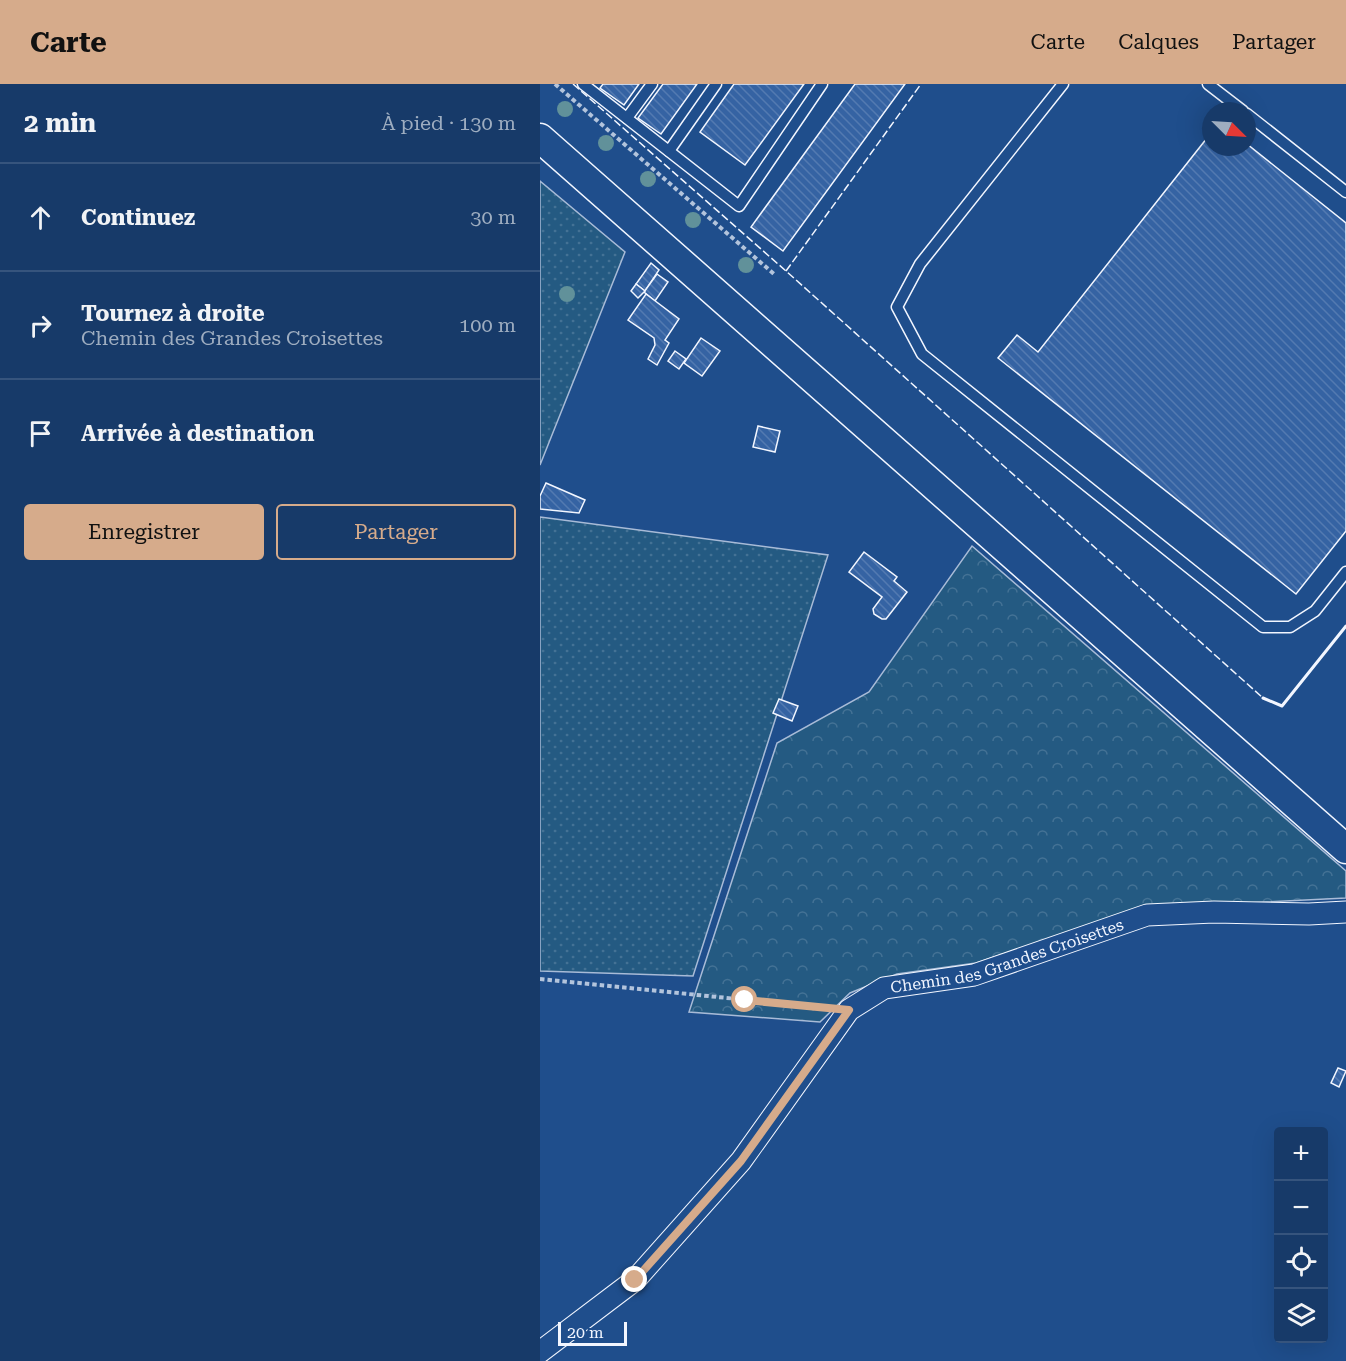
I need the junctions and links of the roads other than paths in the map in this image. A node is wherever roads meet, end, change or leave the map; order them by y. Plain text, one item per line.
1 (652, 84) edge
2 (716, 84) edge
3 (822, 84) edge
4 (1063, 84) edge
5 (1208, 84) edge
6 (590, 86) edge
7 (1231, 102) edge
8 (627, 118) junction
9 (1256, 121) edge
10 (540, 138) edge
11 (669, 151) junction
12 (1346, 192) edge
13 (1346, 572) edge
14 (1345, 847) edge
15 (1346, 912) edge
16 (540, 1352) edge

1 - 8 lane
2 - 11 lane
3 - 11 lane
4 - 13 lane
5 - 7 lane
6 - 8 lane
8 - 11 lane
9 - 12 lane
10 - 14 main road
15 - 16 street, Chemin des Grandes Croisettes

